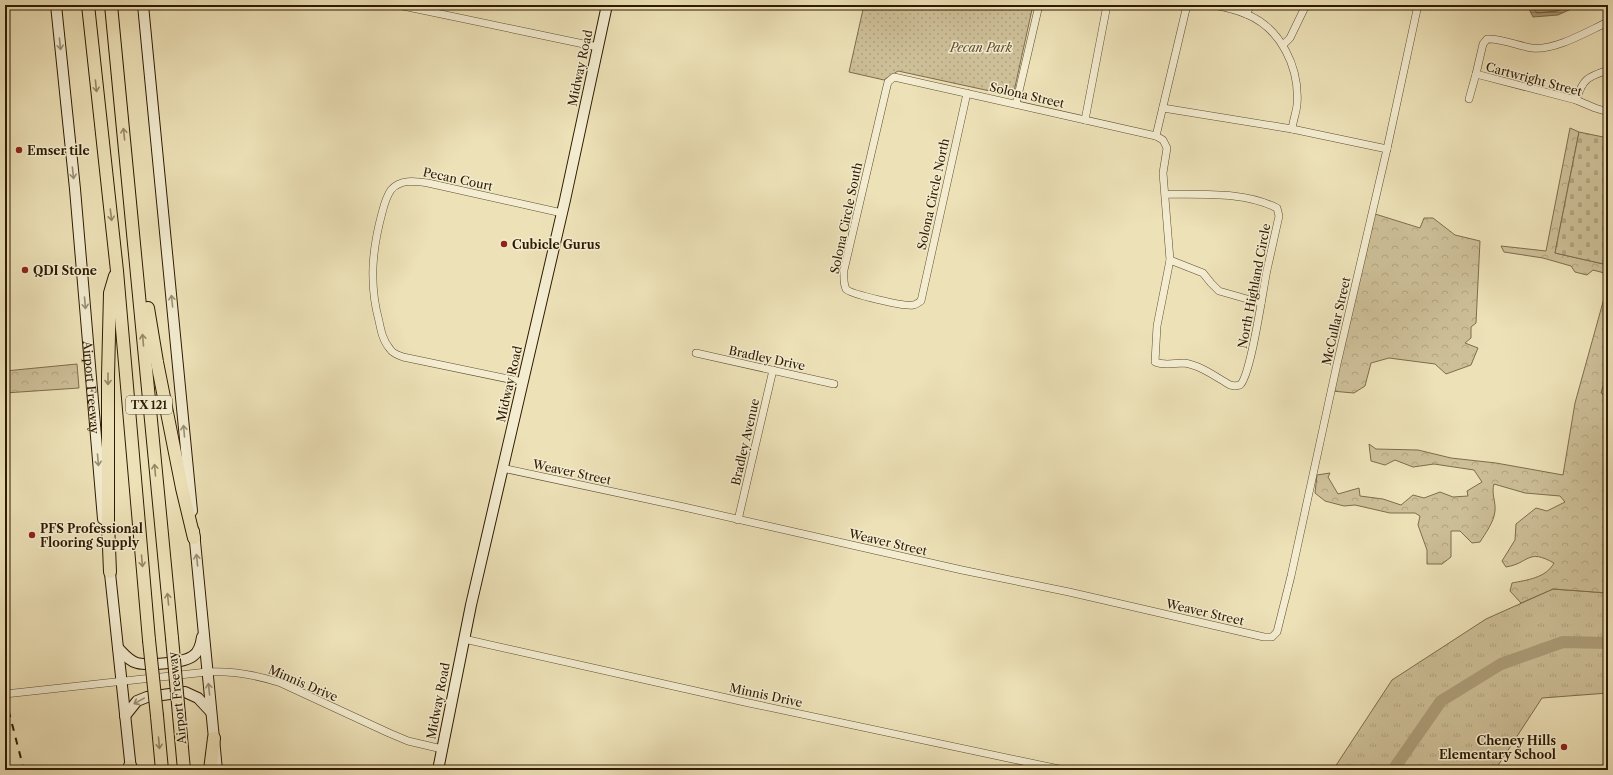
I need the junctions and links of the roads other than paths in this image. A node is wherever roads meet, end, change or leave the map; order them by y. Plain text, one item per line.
1 (56, 5) edge
2 (88, 5) edge
3 (111, 5) edge
4 (143, 5) edge
5 (398, 5) edge
6 (607, 5) edge
7 (1039, 5) edge
8 (1107, 5) edge
9 (1187, 5) edge
10 (1213, 5) edge
11 (1251, 5) edge
12 (1306, 5) edge
13 (1418, 5) edge
14 (1246, 14) junction
15 (1608, 22) edge
16 (1283, 45) junction
17 (598, 47) junction
18 (1608, 70) edge
19 (1476, 74) junction
20 (894, 77) joint
21 (968, 93) junction
22 (1469, 99) dead end
23 (1576, 100) junction
24 (1016, 104) junction
25 (1163, 108) junction
26 (1608, 112) edge
27 (1085, 120) junction
28 (1292, 129) junction
29 (1156, 136) junction
30 (1387, 149) junction
31 (128, 173) junction
32 (1165, 194) junction
33 (562, 213) junction
34 (1170, 260) junction
35 (117, 271) junction
36 (921, 301) joint
37 (1261, 303) junction
38 (696, 353) dead end
39 (774, 370) junction
40 (523, 382) junction
41 (834, 384) dead end
42 (502, 468) junction
43 (738, 520) junction
44 (194, 538) junction
45 (110, 572) junction
46 (204, 632) junction
47 (1270, 637) joint
48 (464, 639) junction
49 (118, 648) junction
50 (207, 672) junction
51 (122, 682) junction
52 (5, 694) edge
53 (211, 712) junction
54 (125, 716) junction
55 (214, 738) junction
56 (442, 749) junction
57 (131, 769) edge
58 (162, 770) edge
59 (184, 770) edge
60 (210, 770) edge
61 (217, 770) edge
62 (438, 770) edge
63 (1064, 770) edge

1 -> 45 main road, Airport Freeway
2 -> 35 highway, Airport Freeway / TX 121
31 -> 3 highway, Airport Freeway / TX 121
44 -> 4 main road
5 - 17 street
6 - 17 main road, Midway Road
7 - 24 street
8 - 27 street
9 - 25 street
10 - 14 street
11 - 14 street
12 - 16 street
13 - 30 street, McCullar Street
14 - 16 street
15 - 19 street
16 - 28 street
17 - 33 main road, Midway Road
18 - 23 street
19 - 22 street
19 - 23 street, Cartwright Street
20 - 21 street, Solona Street
20 - 36 street, Solona Circle South
21 - 24 street, Solona Street
21 - 36 street, Solona Circle North
23 - 26 street, Cartwright Street
24 - 27 street, Solona Street
25 - 28 street
25 - 29 street
27 - 29 street, Solona Street
28 - 30 street
29 - 32 street
30 - 47 street, McCullar Street
31 - 44 highway
59 -> 31 highway, Airport Freeway / TX 121, bridge
32 - 34 street
32 - 37 street, North Highland Circle
33 - 40 main road, Midway Road
33 - 40 street, Pecan Court
34 - 37 street
34 - 37 street, North Highland Circle
35 -> 45 highway
35 -> 58 highway, Airport Freeway / TX 121, bridge
38 - 39 street, Bradley Drive
39 - 41 street, Bradley Drive
39 - 43 street, Bradley Avenue
40 - 42 main road, Midway Road
42 - 43 street, Weaver Street
42 - 48 main road, Midway Road
43 - 47 street, Weaver Street
46 -> 44 main road
45 - 49 main road, Airport Freeway
46 - 49 main road
46 - 50 main road
48 - 56 main road, Midway Road
48 - 63 street, Minnis Drive
49 - 51 main road, Airport Freeway
50 - 51 street, Minnis Drive
53 -> 50 main road
50 - 56 street, Minnis Drive
51 - 52 street, Minnis Drive
51 - 54 main road, Airport Freeway
53 -> 54 main road
53 - 55 main road
54 - 57 main road, Airport Freeway
55 - 60 highway
55 - 61 main road
56 - 62 main road, Midway Road

